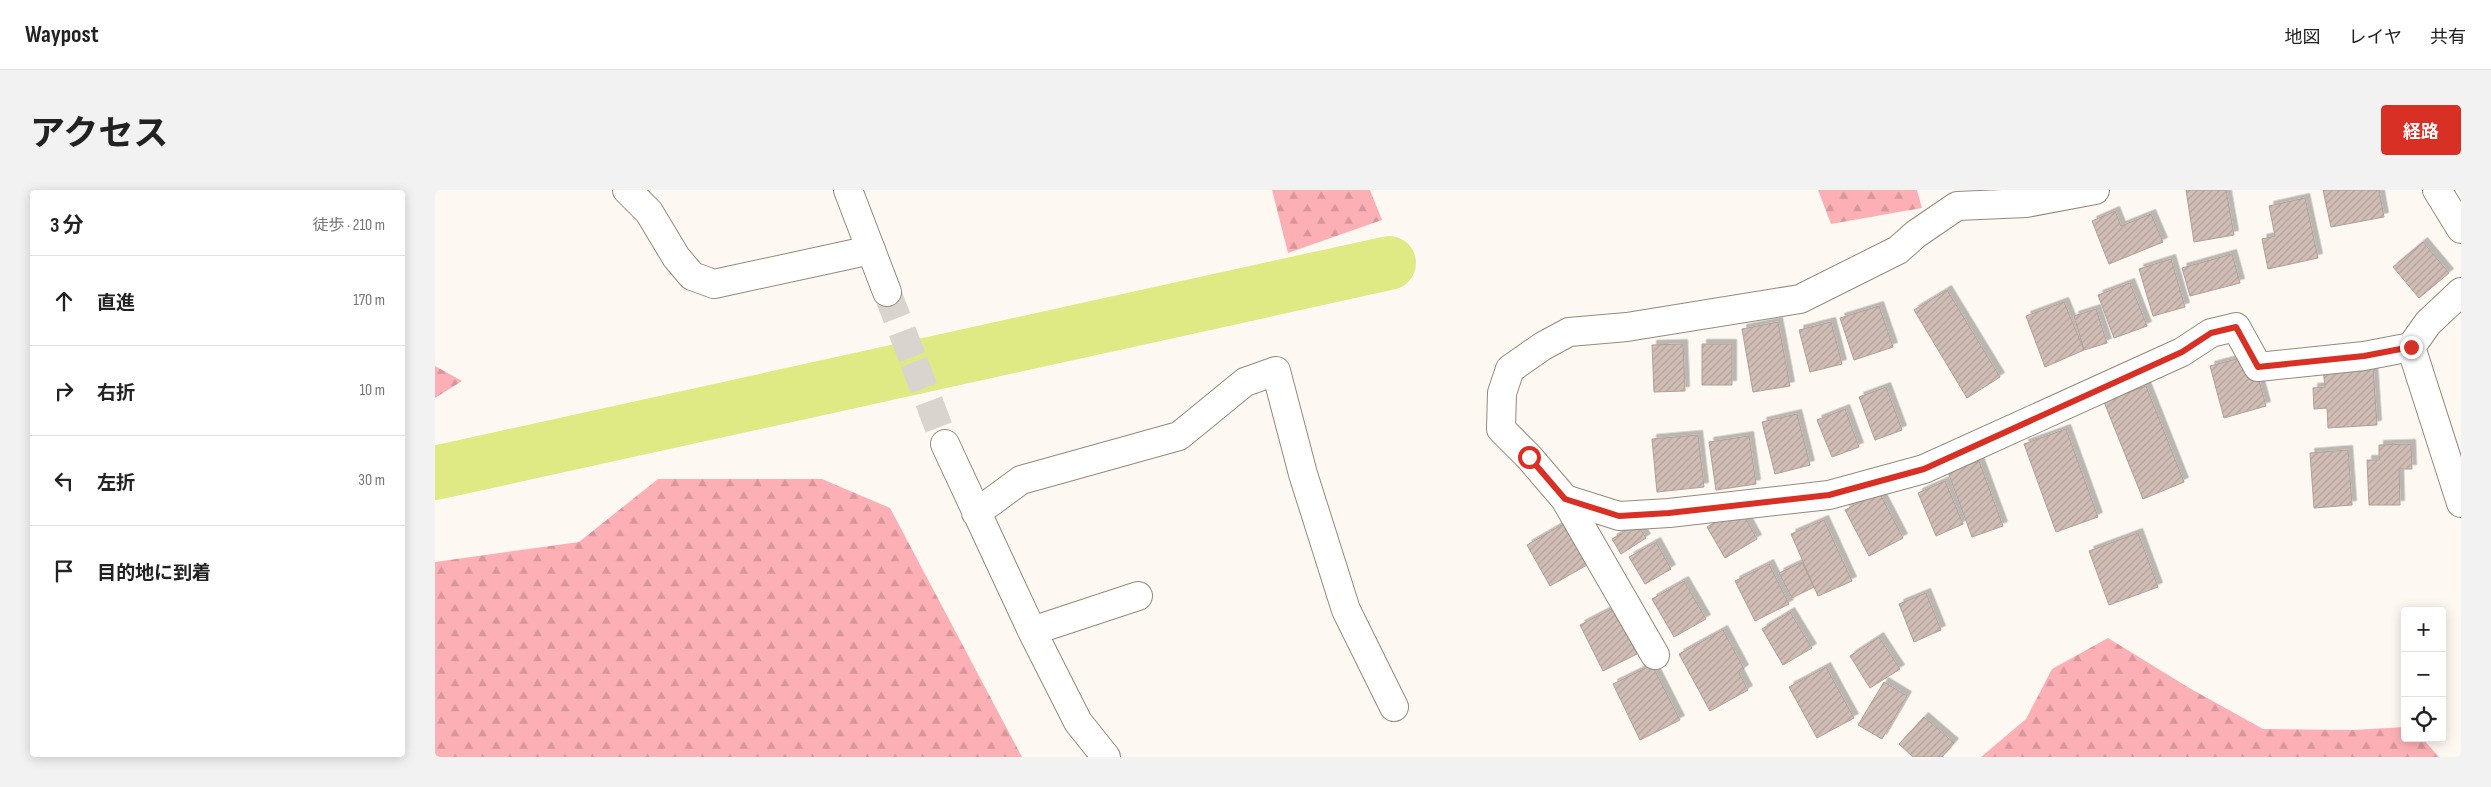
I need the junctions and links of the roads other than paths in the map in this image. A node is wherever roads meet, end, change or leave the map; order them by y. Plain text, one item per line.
1 (627, 190) edge
2 (848, 190) edge
3 (2095, 190) edge
4 (2437, 190) edge
5 (1955, 198) edge
6 (2461, 229) edge
7 (871, 250) junction
8 (887, 292) tunnel mouth
9 (2461, 292) edge
10 (2411, 347) junction
11 (945, 444) tunnel mouth
12 (1565, 499) junction
13 (2461, 503) edge
14 (976, 514) junction
15 (1138, 596) dead end
16 (1032, 631) junction
17 (1655, 654) dead end
18 (1393, 707) dead end
19 (1106, 757) edge

1 - 7 street
2 - 7 street
3 - 5 street
4 - 6 street
5 - 12 street
7 - 8 street
9 - 10 street
10 - 12 street
10 - 13 street
11 - 14 street
12 - 17 street
14 - 16 street
14 - 18 street
15 - 16 street
16 - 19 street

